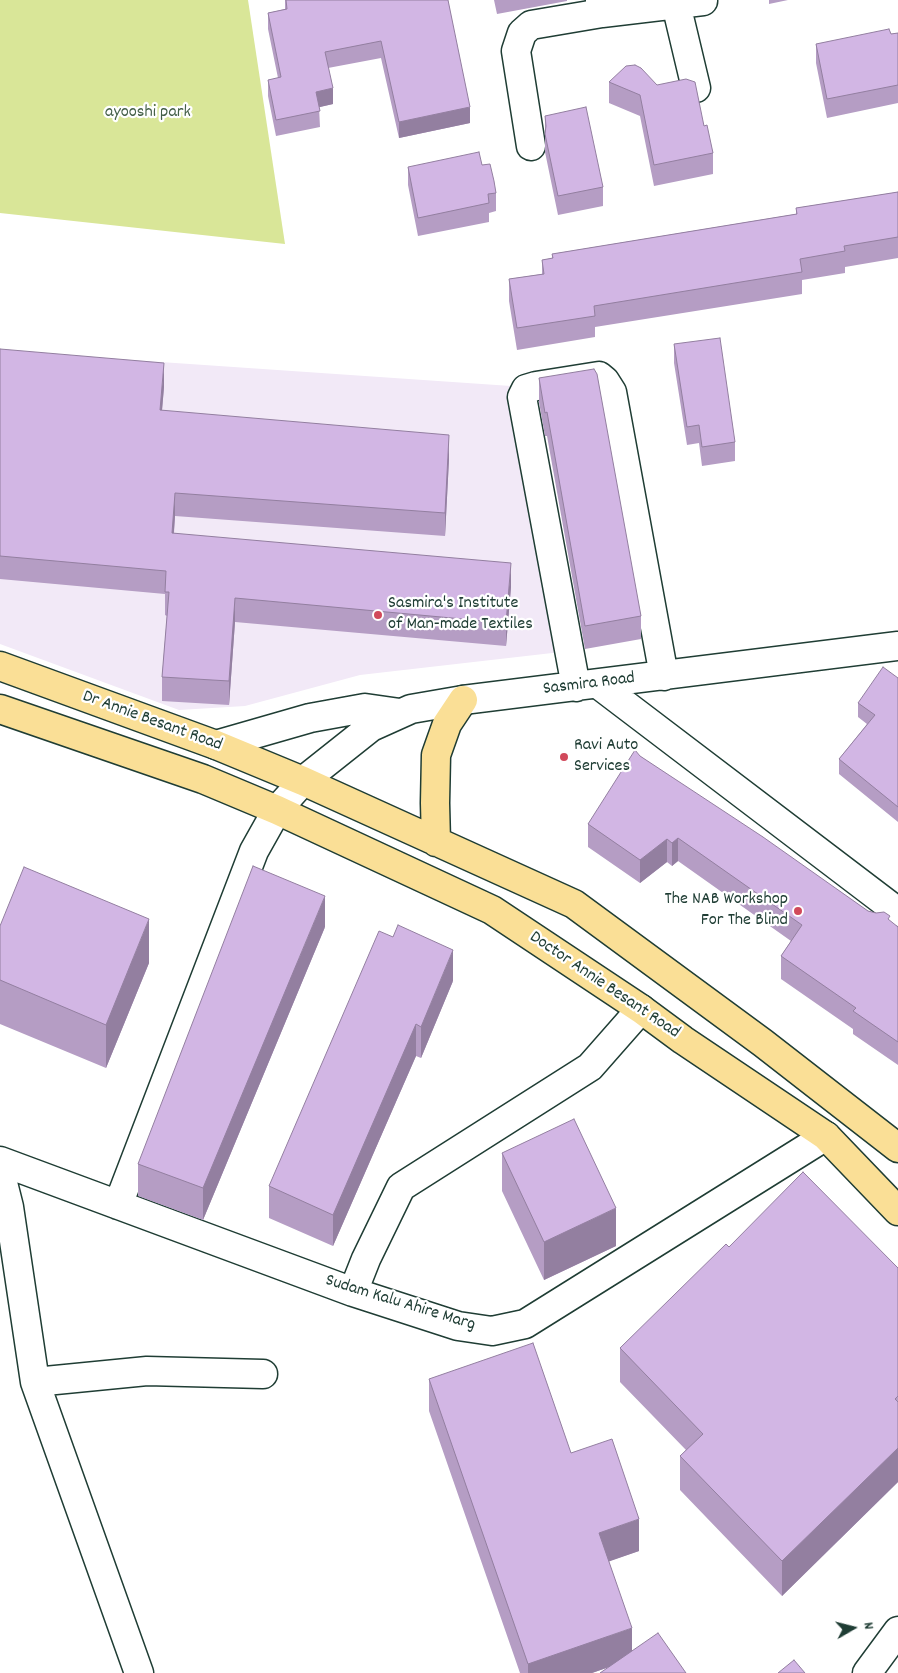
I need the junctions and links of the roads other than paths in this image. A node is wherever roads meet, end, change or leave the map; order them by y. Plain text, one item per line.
1 (690, 2) edge
2 (601, 6) edge
3 (696, 88) edge
4 (531, 146) dead end
5 (898, 646) edge
6 (0, 666) edge
7 (664, 676) junction
8 (587, 685) junction
9 (463, 700) junction
10 (0, 709) edge
11 (400, 713) junction
12 (216, 745) junction
13 (302, 781) junction
14 (277, 810) junction
15 (436, 842) junction
16 (888, 916) edge
17 (641, 1009) junction
18 (826, 1136) junction
19 (898, 1148) edge
20 (0, 1161) edge
21 (0, 1171) edge
22 (118, 1205) junction
23 (898, 1211) edge
24 (352, 1292) junction
25 (263, 1374) dead end
26 (35, 1382) junction
27 (898, 1631) edge
28 (139, 1673) edge
29 (867, 1673) edge

1 - 2 street
1 - 3 street
2 - 4 street
5 - 7 street, Sasmira Road
6 - 12 main road, Dr Annie Besant Road
7 - 8 street, Sasmira Road
7 - 8 street
8 - 9 street, Sasmira Road
8 - 16 street
9 - 11 street, Sasmira Road
9 - 15 main road
10 - 14 main road, Dr Annie Besant Road
11 - 12 street
11 - 13 street, Sasmira Road
12 - 13 main road, Dr Annie Besant Road
13 - 14 street, Sasmira Road
13 - 15 main road
14 - 17 main road, Doctor Annie Besant Road
14 - 22 street, Sasmira Road
15 - 19 main road
17 - 18 main road, Doctor Annie Besant Road
17 - 24 street
18 - 23 main road, Doctor Annie Besant Road
18 - 24 street, Sudam Kalu Ahire Marg
20 - 22 street, Sudam Kalu Ahire Marg
21 - 26 street
22 - 24 street, Sudam Kalu Ahire Marg
25 - 26 street
26 - 28 street
27 - 29 street

